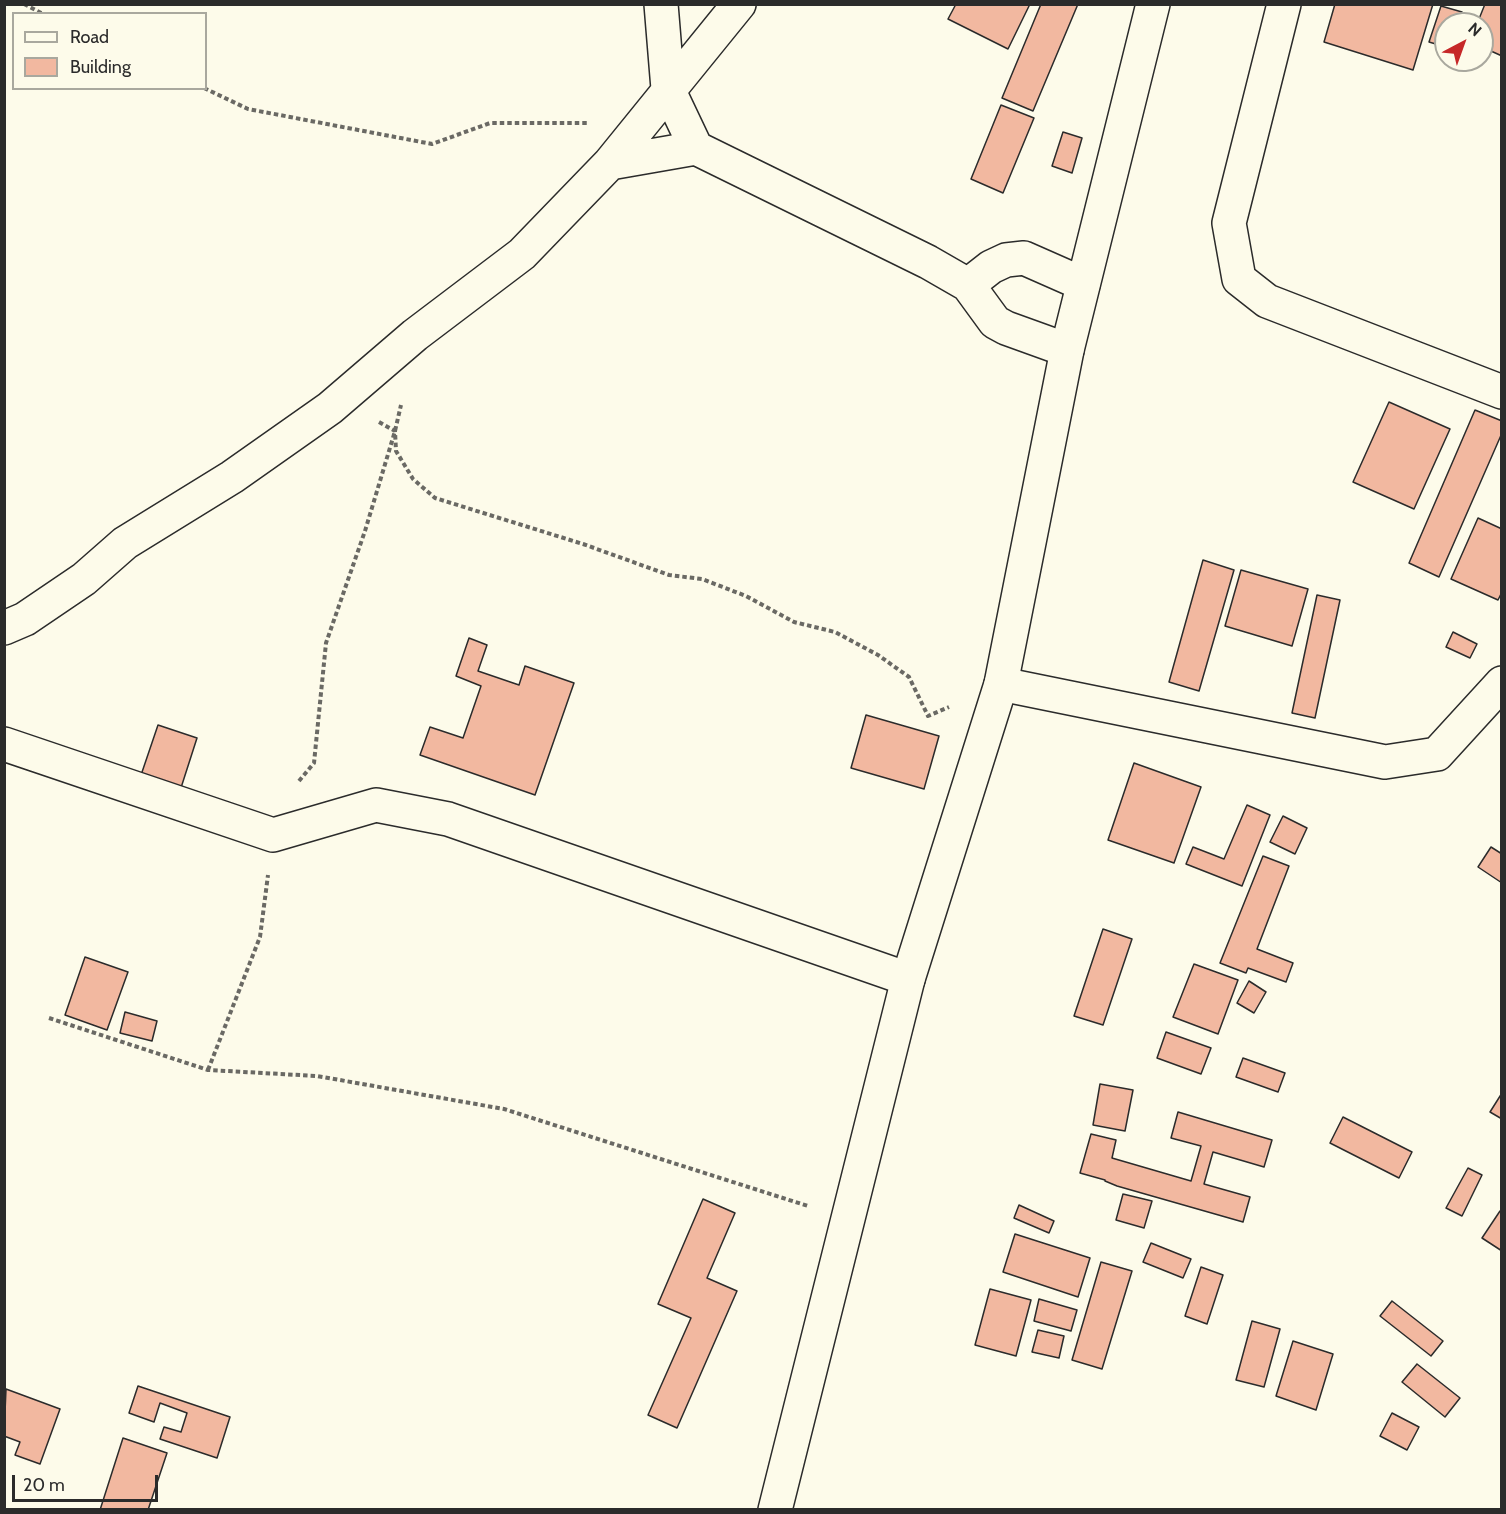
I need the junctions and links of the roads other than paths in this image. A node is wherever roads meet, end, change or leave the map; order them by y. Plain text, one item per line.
1 (661, 4) edge
2 (739, 4) edge
3 (1153, 4) edge
4 (1284, 4) edge
5 (668, 89) junction
6 (696, 148) junction
7 (610, 163) junction
8 (1083, 284) junction
9 (968, 285) junction
10 (1067, 350) junction
11 (1502, 392) edge
12 (4, 628) edge
13 (1502, 683) edge
14 (1001, 684) junction
15 (4, 744) edge
16 (908, 979) junction
17 (775, 1509) edge

1 - 5 street
2 - 5 street
3 - 8 street
4 - 11 street
5 - 6 street
5 - 7 street
6 - 7 street
6 - 9 street
7 - 12 street
8 - 9 street
8 - 10 street
9 - 10 street
10 - 14 street
13 - 14 street
14 - 16 street
15 - 16 street
16 - 17 street

